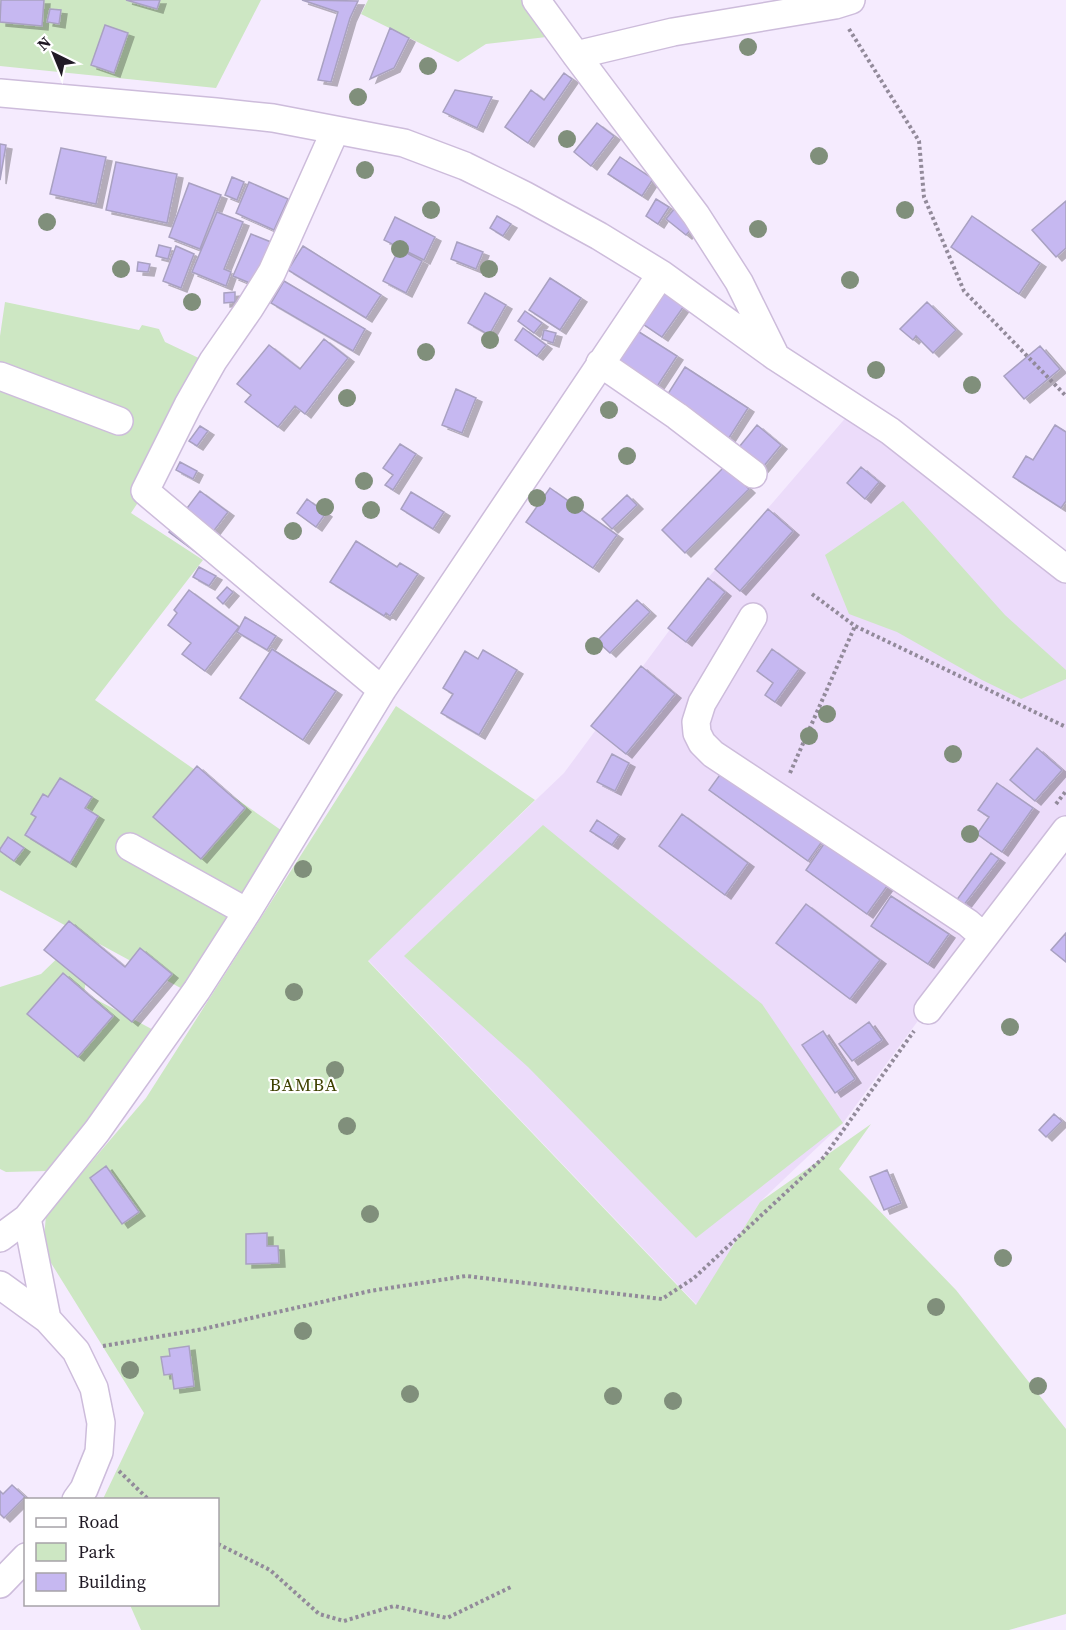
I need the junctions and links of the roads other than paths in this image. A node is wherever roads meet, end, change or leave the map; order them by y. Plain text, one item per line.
1 (537, 0) edge
2 (843, 2) edge
3 (576, 55) junction
4 (0, 93) edge
5 (336, 131) junction
6 (661, 274) junction
7 (776, 357) junction
8 (600, 363) junction
9 (0, 376) edge
10 (119, 422) dead end
11 (753, 474) dead end
12 (1066, 569) edge
13 (753, 616) dead end
14 (382, 690) junction
15 (1066, 830) edge
16 (130, 847) dead end
17 (247, 912) junction
18 (983, 936) junction
19 (928, 1010) road end
20 (27, 1218) junction
21 (0, 1238) edge
22 (0, 1285) edge
23 (47, 1319) junction
24 (77, 1498) edge
25 (24, 1559) edge
26 (0, 1584) edge

1 - 3 street
2 - 3 street
3 - 7 street
4 - 5 street
5 - 6 street
5 - 14 street
6 - 7 street
6 - 8 street
7 - 12 street
8 - 11 street
8 - 14 street
9 - 10 street
13 - 18 street
14 - 17 street
15 - 18 street
16 - 17 street
17 - 20 street
18 - 19 street
20 - 21 street
20 - 23 street
22 - 23 street
23 - 24 street
25 - 26 street

